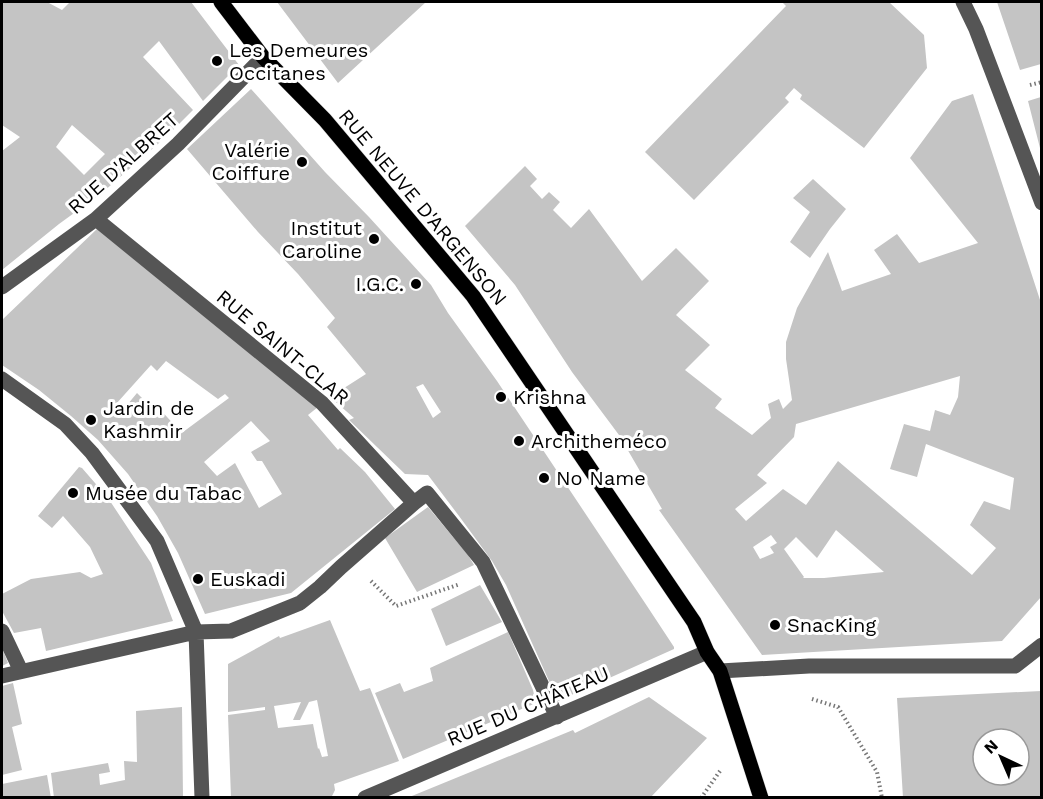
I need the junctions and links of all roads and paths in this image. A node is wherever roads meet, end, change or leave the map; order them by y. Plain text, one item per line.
1 (221, 2) edge
2 (963, 2) edge
3 (263, 57) junction
4 (1041, 203) edge
5 (96, 219) junction
6 (2, 287) edge
7 (2, 381) edge
8 (414, 503) junction
9 (349, 560) junction
10 (489, 574) junction
11 (2, 631) edge
12 (196, 632) junction
13 (1041, 645) edge
14 (707, 651) junction
15 (778, 668) junction
16 (21, 671) junction
17 (720, 671) junction
18 (2, 676) edge
19 (557, 717) junction
20 (202, 798) edge
21 (364, 798) edge
22 (761, 798) edge
23 (882, 798) edge

1 - 3 main road, RUE NEUVE D'ARGENSON
2 - 4 street
3 - 5 street, RUE D'ALBRET
3 - 14 main road, RUE NEUVE D'ARGENSON
5 - 6 street, RUE D'ALBRET
5 - 8 street, RUE SAINT-CLAR
7 - 12 street
8 - 9 street
8 - 10 street
9 - 10 path
9 - 12 street
10 - 19 street
11 - 16 street
12 - 16 street
12 - 20 street
13 - 15 street
14 - 17 main road, RUE NEUVE D'ARGENSON
14 - 19 street, RUE DU CHÂTEAU
15 - 17 street
15 - 23 path
16 - 18 street
17 - 22 main road, RUE NEUVE D'ARGENSON
19 - 21 street, RUE DU CHÂTEAU

